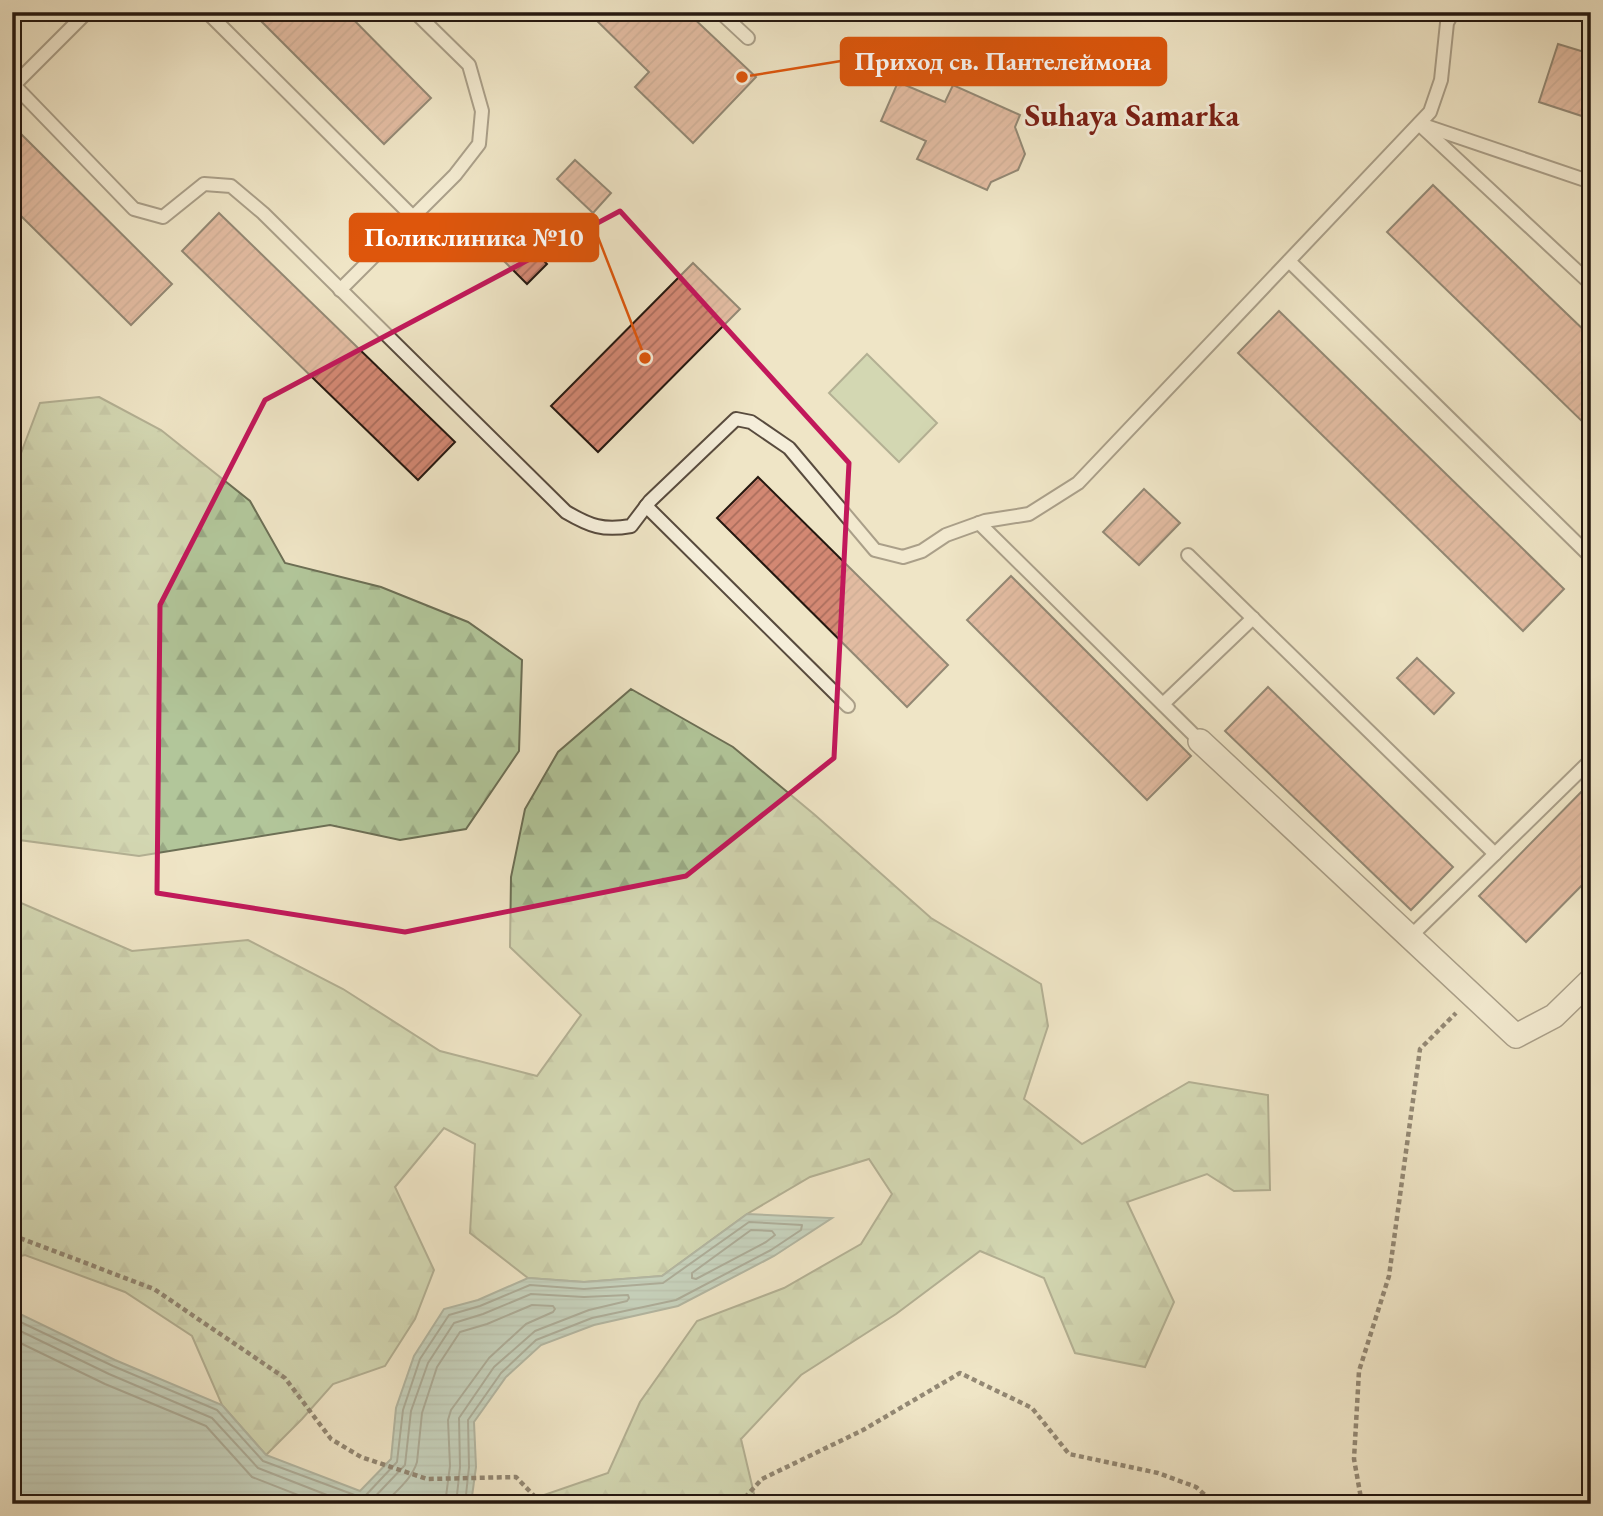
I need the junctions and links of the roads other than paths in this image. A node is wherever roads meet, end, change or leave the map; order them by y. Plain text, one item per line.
1 (87, 12) edge
2 (206, 12) edge
3 (415, 12) edge
4 (720, 12) edge
5 (1452, 12) edge
6 (748, 38) dead end
7 (13, 84) edge
8 (1419, 124) junction
9 (1591, 182) edge
10 (413, 217) junction
11 (1289, 261) junction
12 (1591, 284) edge
13 (340, 290) junction
14 (646, 506) junction
15 (979, 523) junction
16 (1188, 555) dead end
17 (1591, 557) edge
18 (1253, 618) junction
19 (1163, 704) junction
20 (848, 706) dead end
21 (1200, 740) joint
22 (1591, 760) edge
23 (1495, 854) junction
24 (1410, 937) junction
25 (1591, 980) edge

1 - 7 lane
2 - 10 lane
3 - 10 lane
4 - 6 lane
5 - 8 lane
7 - 13 lane
8 - 9 lane
8 - 11 lane
8 - 12 lane
10 - 13 lane
11 - 15 lane
11 - 17 lane
13 - 14 lane
14 - 15 lane
14 - 20 lane
15 - 19 lane
16 - 18 lane
18 - 19 lane
18 - 23 lane
19 - 21 lane
21 - 24 street
22 - 23 lane
23 - 24 lane
24 - 25 street

